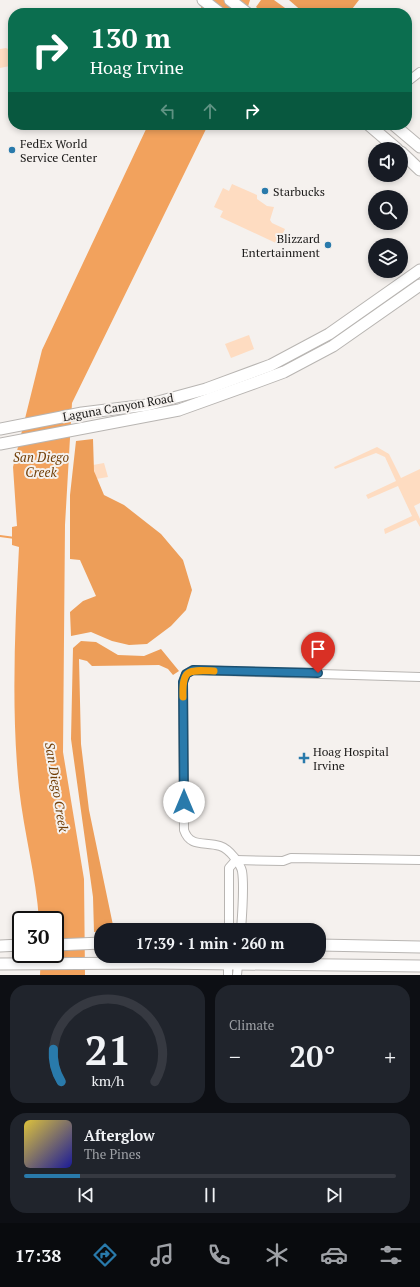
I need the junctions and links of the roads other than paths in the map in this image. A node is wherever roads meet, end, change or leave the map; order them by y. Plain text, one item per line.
1 (203, 0) edge
2 (230, 0) edge
3 (213, 8) edge
4 (240, 8) edge
5 (420, 72) edge
6 (412, 78) edge
7 (375, 130) edge
8 (400, 130) edge
9 (389, 142) edge
10 (420, 147) edge
11 (408, 159) edge
12 (420, 170) edge
13 (420, 270) edge
14 (420, 285) edge
15 (0, 429) edge
16 (0, 444) edge
17 (420, 677) edge
18 (236, 860) junction
19 (420, 860) edge
20 (229, 923) edge
21 (241, 923) edge
22 (94, 943) edge
23 (12, 945) edge
24 (64, 945) edge
25 (326, 945) edge
26 (0, 946) edge
27 (420, 947) edge
28 (0, 964) edge
29 (233, 965) edge
30 (420, 966) edge

1 - 3 main road
2 - 4 main road
5 - 6 street
7 - 9 main road
8 - 10 main road
11 - 12 main road
13 - 15 main road, Laguna Canyon Road
14 - 16 main road, Laguna Canyon Road
17 - 18 street
18 - 19 street
18 - 20 street
18 - 21 street
22 - 24 main road
23 - 26 main road
25 - 27 main road
28 - 29 main road
29 - 30 main road

